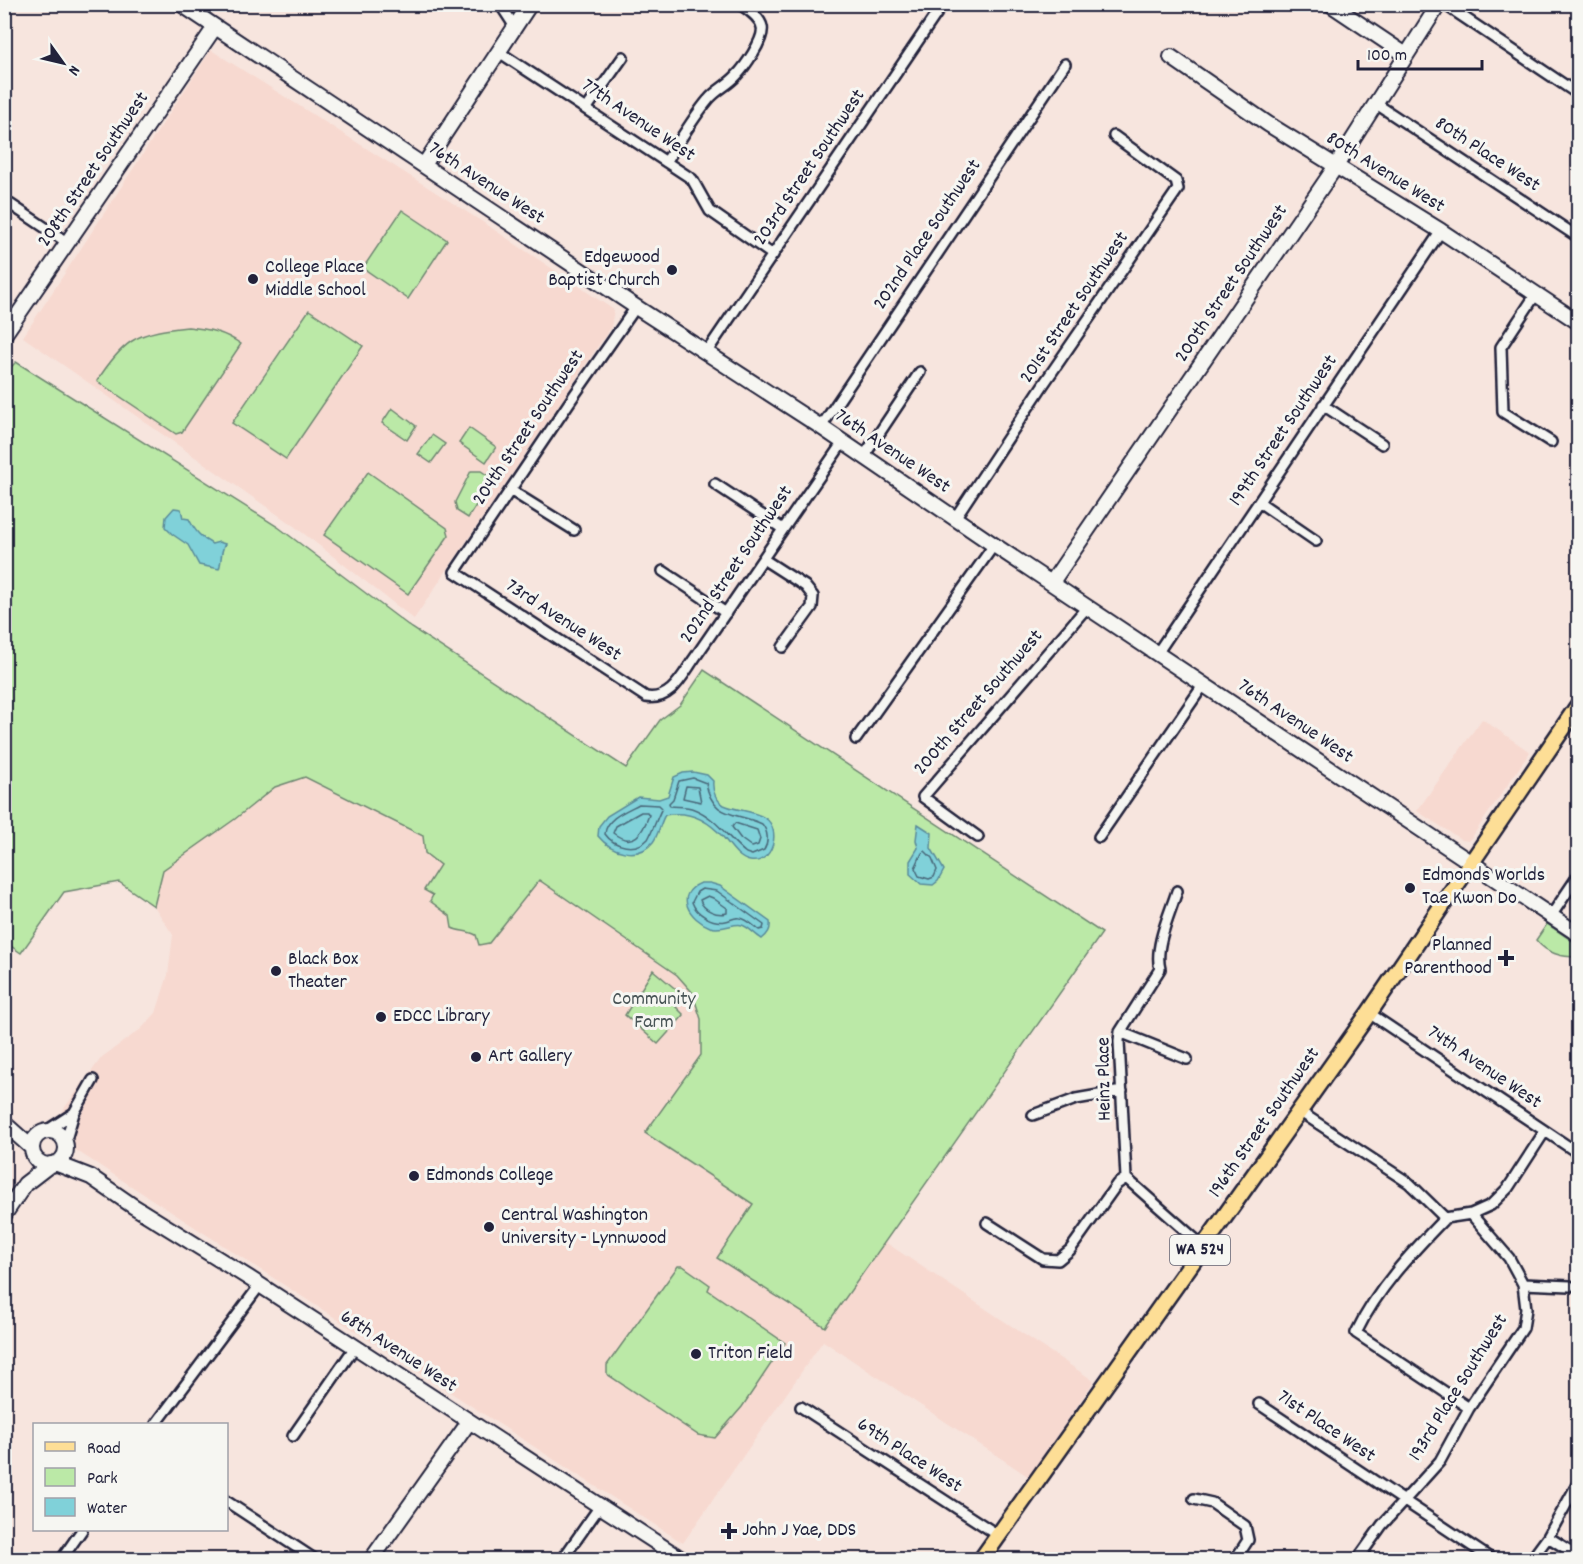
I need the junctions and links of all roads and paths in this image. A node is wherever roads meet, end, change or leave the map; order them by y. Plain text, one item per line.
1 (181, 4) edge
2 (500, 4) edge
3 (530, 4) edge
4 (740, 4) edge
5 (943, 4) edge
6 (1330, 4) edge
7 (1439, 4) edge
8 (1444, 4) edge
9 (215, 27) junction
10 (515, 27) junction
11 (499, 52) junction
12 (1406, 55) junction
13 (623, 57) dead end
14 (1171, 57) dead end
15 (1065, 64) dead end
16 (1578, 94) edge
17 (1376, 103) junction
18 (587, 108) junction
19 (1114, 136) dead end
20 (666, 162) junction
21 (423, 165) junction
22 (1336, 166) junction
23 (4, 200) edge
24 (1441, 231) junction
25 (1578, 237) edge
26 (68, 243) junction
27 (773, 255) junction
28 (1536, 294) junction
29 (636, 307) junction
30 (1578, 322) edge
31 (4, 335) edge
32 (706, 353) junction
33 (920, 372) dead end
34 (1323, 405) junction
35 (821, 427) junction
36 (843, 442) junction
37 (1551, 442) dead end
38 (1382, 444) dead end
39 (864, 456) junction
40 (715, 484) dead end
41 (510, 490) junction
42 (1259, 502) junction
43 (955, 518) junction
44 (574, 530) dead end
45 (783, 530) junction
46 (1316, 541) dead end
47 (994, 545) junction
48 (763, 559) junction
49 (663, 571) dead end
50 (455, 572) joint
51 (1052, 582) junction
52 (1088, 606) junction
53 (726, 613) junction
54 (783, 647) dead end
55 (1158, 652) junction
56 (1204, 684) junction
57 (653, 698) joint
58 (1578, 706) edge
59 (856, 739) dead end
60 (978, 837) dead end
61 (1099, 837) dead end
62 (1472, 862) junction
63 (1578, 876) edge
64 (1177, 891) dead end
65 (1551, 916) junction
66 (1578, 934) edge
67 (1369, 1013) junction
68 (1120, 1032) junction
69 (1187, 1059) dead end
70 (93, 1080) dead end
71 (1122, 1091) junction
72 (1299, 1111) junction
73 (74, 1113) junction
74 (1034, 1115) dead end
75 (7, 1124) edge
76 (1545, 1131) junction
77 (44, 1132) junction
78 (65, 1145) junction
79 (33, 1150) junction
80 (1578, 1153) edge
81 (53, 1163) junction
82 (91, 1177) junction
83 (1126, 1178) junction
84 (26, 1184) junction
85 (1471, 1214) junction
86 (4, 1215) edge
87 (1445, 1218) junction
88 (987, 1223) dead end
89 (1203, 1246) junction
90 (1523, 1284) junction
91 (260, 1285) junction
92 (1570, 1286) dead end
93 (355, 1347) junction
94 (1259, 1404) dead end
95 (801, 1407) dead end
96 (1469, 1408) junction
97 (469, 1422) junction
98 (157, 1423) edge
99 (293, 1436) dead end
100 (1578, 1483) edge
101 (1194, 1499) dead end
102 (1404, 1500) junction
103 (228, 1502) edge
104 (600, 1506) junction
105 (81, 1531) edge
106 (998, 1535) junction
107 (1548, 1537) junction
108 (1578, 1556) edge
109 (61, 1560) edge
110 (316, 1560) edge
111 (371, 1560) edge
112 (562, 1560) edge
113 (683, 1560) edge
114 (981, 1560) edge
115 (1235, 1560) edge
116 (1358, 1560) edge
117 (1493, 1560) edge
118 (1531, 1560) edge

1 - 9 street, 76th Avenue West
2 - 10 street
3 - 10 street
4 - 20 street
5 - 27 street, 203rd Street Southwest
6 - 12 street
7 - 12 street, 200th Street Southwest
8 - 16 street
9 - 21 street, 76th Avenue West
9 - 26 street, 208th Street Southwest
10 - 11 street
11 - 18 street, 77th Avenue West
11 - 21 street
12 - 17 street, 200th Street Southwest
13 - 18 street
14 - 22 street, 80th Avenue West
15 - 35 street, 202nd Place Southwest
17 - 22 street, 200th Street Southwest
17 - 25 street, 80th Place West
18 - 20 street, 77th Avenue West
19 - 43 street, 201st Street Southwest
20 - 27 street, 77th Avenue West
21 - 29 street, 76th Avenue West
22 - 24 street, 80th Avenue West
22 - 51 street, 200th Street Southwest
23 - 26 street
24 - 28 street, 80th Avenue West
24 - 34 street, 199th Street Southwest
26 - 31 street, 208th Street Southwest
27 - 32 street, 203rd Street Southwest
28 - 30 street, 80th Avenue West
28 - 37 street
29 - 32 street, 76th Avenue West
29 - 41 street, 204th Street Southwest
32 - 35 street, 76th Avenue West
33 - 39 street
34 - 38 street
34 - 42 street, 199th Street Southwest
35 - 36 street, 76th Avenue West
36 - 39 street, 76th Avenue West
36 - 45 street, 202nd Street Southwest
39 - 43 street, 76th Avenue West
40 - 45 street
41 - 44 street
41 - 50 street, 204th Street Southwest
42 - 46 street
42 - 55 street, 199th Street Southwest
43 - 47 street, 76th Avenue West
45 - 48 street, 202nd Street Southwest
47 - 51 street, 76th Avenue West
47 - 59 street
48 - 53 street, 202nd Street Southwest
48 - 54 street
49 - 53 street
50 - 57 street, 73rd Avenue West
51 - 52 street, 76th Avenue West
52 - 55 street, 76th Avenue West
52 - 60 street, 200th Street Southwest
53 - 57 street, 202nd Street Southwest
55 - 56 street, 76th Avenue West
56 - 61 street
56 - 62 street, 76th Avenue West
58 - 62 main road, 196th Street Southwest / WA 524
62 - 65 street, 76th Avenue West
62 - 67 main road, 196th Street Southwest / WA 524
63 - 65 street
64 - 68 street, Heinz Place
65 - 66 street, 76th Avenue West
67 - 72 main road, 196th Street Southwest / WA 524
67 - 76 street, 74th Avenue West
68 - 69 street
68 - 71 street, Heinz Place
70 - 73 street
71 - 74 street
71 - 83 street, Heinz Place
72 - 87 street
72 - 89 main road, 196th Street Southwest / WA 524
73 - 77 street
73 - 78 street
75 - 77 street
75 - 79 street
76 - 80 street, 74th Avenue West
76 - 85 street
77 - 78 street
77 - 79 street
78 - 81 street
78 - 82 street, 68th Avenue West
79 - 81 street
79 - 84 street
81 - 82 street, 68th Avenue West
81 - 84 street
82 - 91 street, 68th Avenue West
83 - 88 street
83 - 89 street
84 - 86 street
85 - 87 street
85 - 90 street
87 - 96 street
89 - 106 main road, 196th Street Southwest / WA 524
90 - 92 street
90 - 96 street, 193rd Place Southwest
91 - 93 street, 68th Avenue West
91 - 98 street
93 - 97 street, 68th Avenue West
93 - 99 street
94 - 102 street, 71st Place West
95 - 106 street, 69th Place West
96 - 102 street, 193rd Place Southwest
97 - 104 street, 68th Avenue West
97 - 111 street
100 - 107 street
101 - 115 street
102 - 116 street, 193rd Place Southwest
102 - 117 street, 71st Place West
103 - 110 street
104 - 112 street
104 - 113 street, 68th Avenue West
105 - 109 street
106 - 114 main road, 196th Street Southwest / WA 524
107 - 108 street
107 - 118 street

